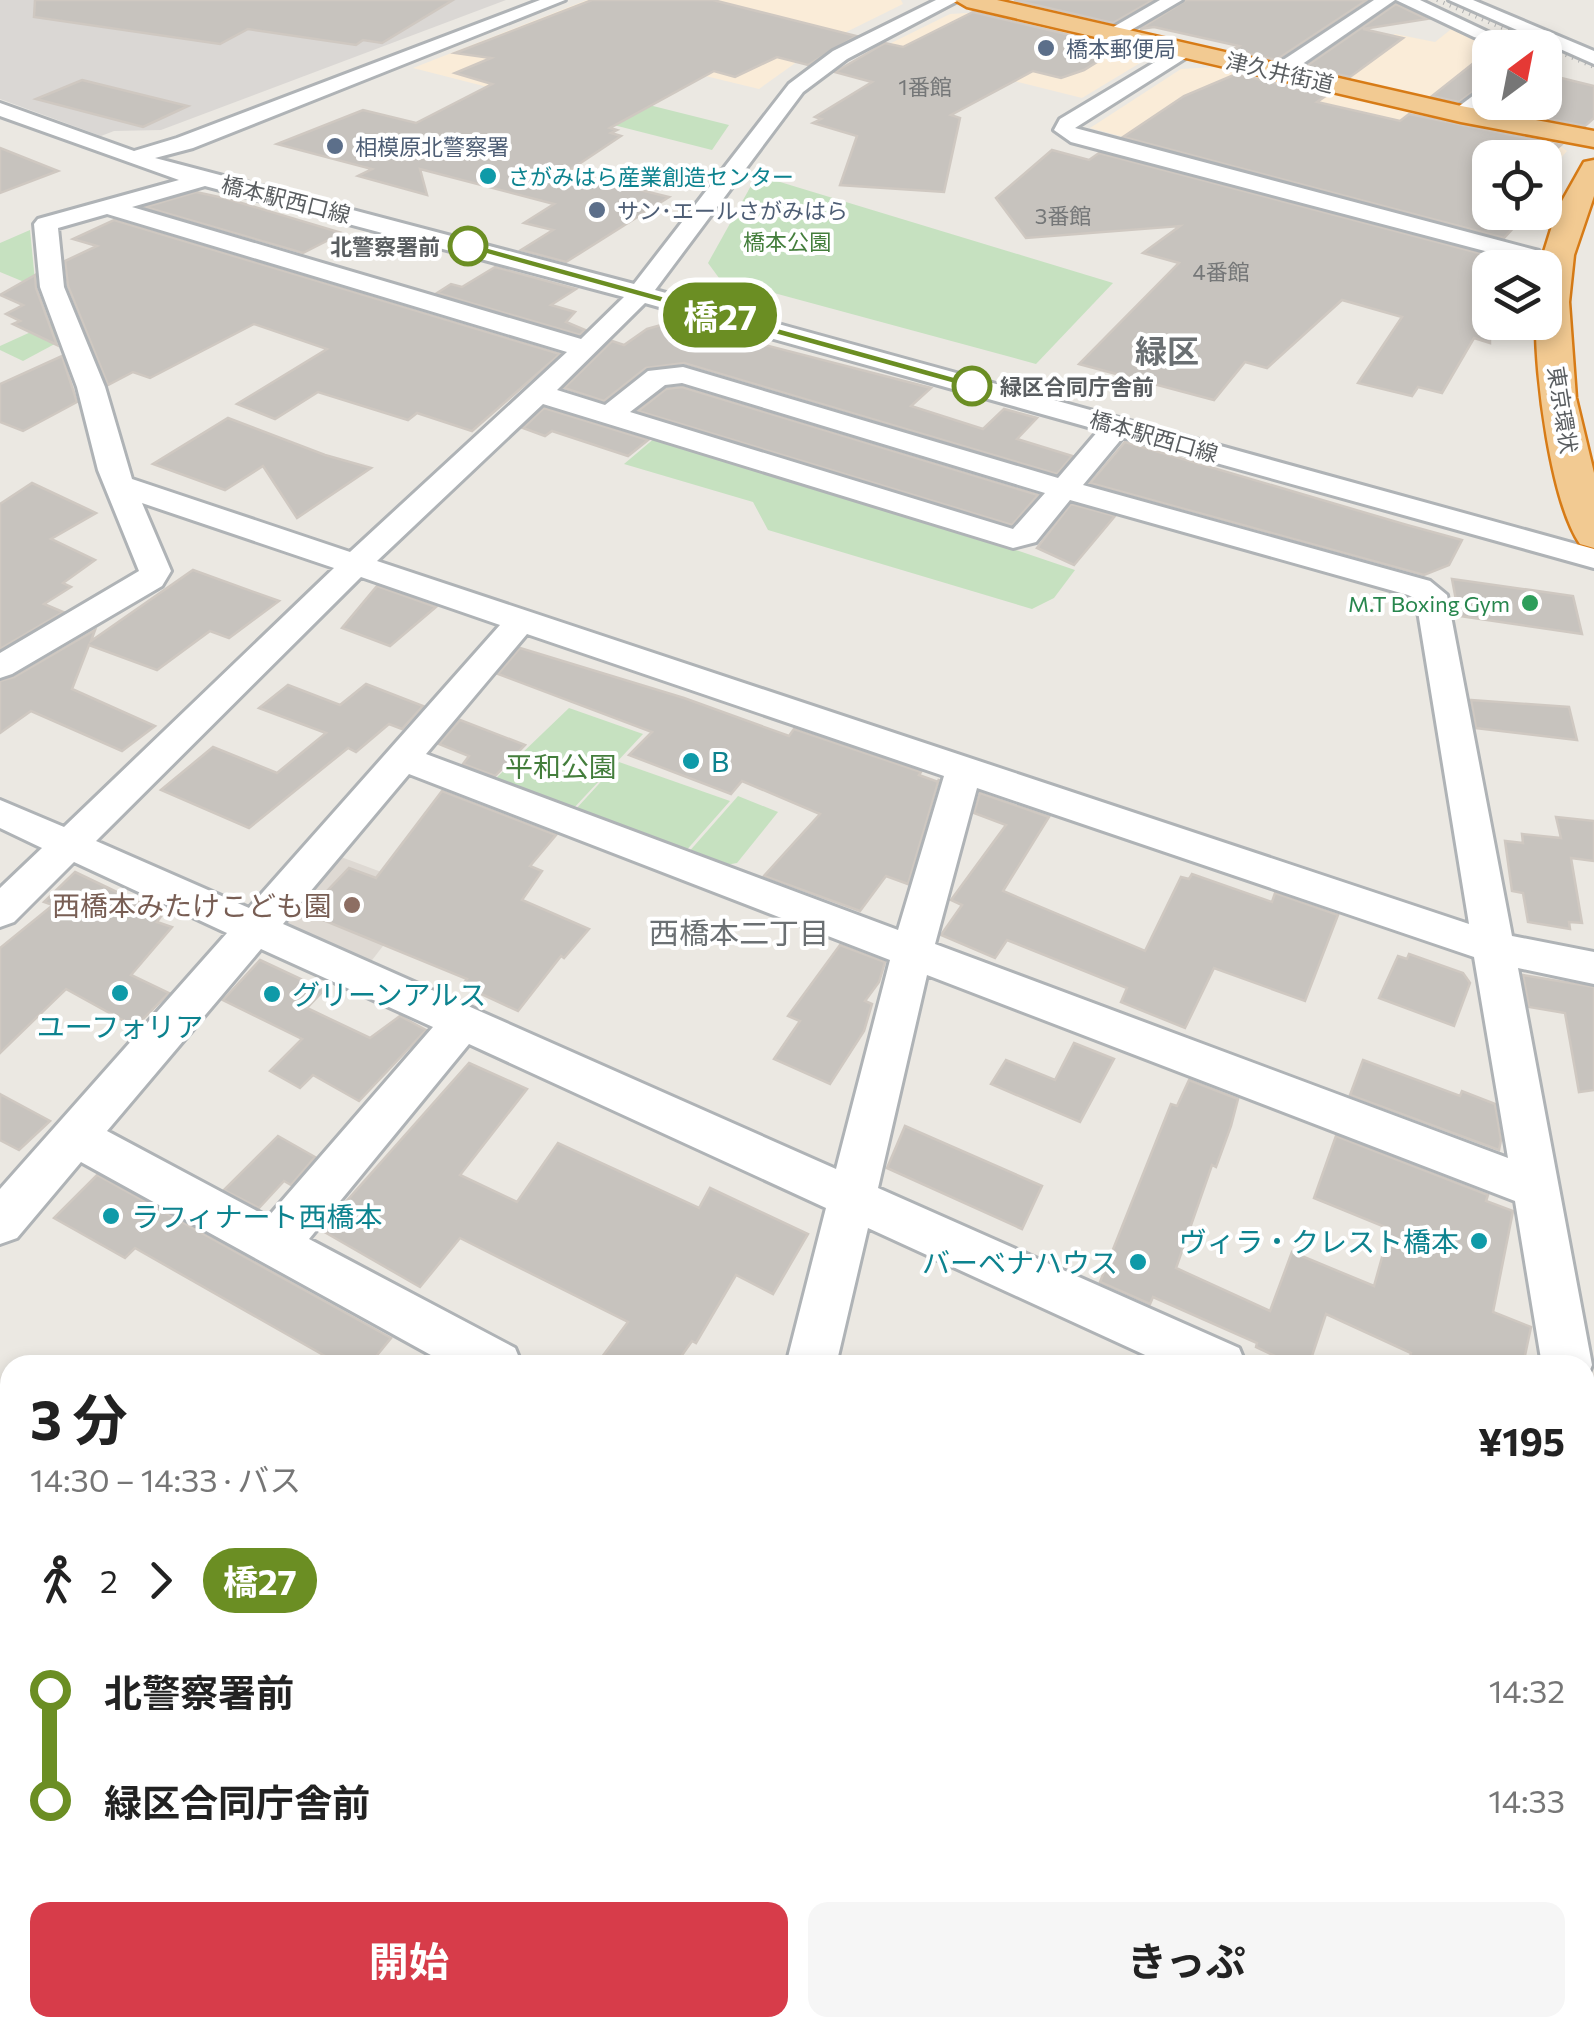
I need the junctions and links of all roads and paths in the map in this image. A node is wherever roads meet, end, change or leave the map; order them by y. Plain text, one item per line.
1 (527, 0) edge
2 (556, 0) edge
3 (950, 0) edge
4 (967, 0) edge
5 (1174, 0) edge
6 (1386, 0) edge
7 (1405, 0) edge
8 (1458, 0) edge
9 (1474, 30) edge
10 (1112, 34) junction
11 (1184, 50) junction
12 (1594, 58) edge
13 (1278, 72) junction
14 (1472, 105) edge
15 (0, 109) edge
16 (1461, 114) junction
17 (1594, 138) edge
18 (136, 156) junction
19 (1594, 168) edge
20 (205, 180) junction
21 (105, 206) junction
22 (1584, 222) edge
23 (1487, 250) edge
24 (1535, 250) edge
25 (648, 286) junction
26 (1532, 340) edge
27 (586, 349) junction
28 (1590, 376) dead end
29 (537, 393) junction
30 (1561, 414) junction
31 (609, 416) junction
32 (1116, 426) junction
33 (119, 485) junction
34 (1064, 488) junction
35 (1594, 536) edge
36 (1594, 558) edge
37 (356, 564) junction
38 (522, 620) junction
39 (0, 667) edge
40 (404, 759) junction
41 (964, 770) junction
42 (0, 812) edge
43 (69, 845) junction
44 (0, 912) edge
45 (256, 930) junction
46 (1493, 948) junction
47 (912, 953) junction
48 (1594, 968) edge
49 (462, 1023) junction
50 (76, 1137) junction
51 (1536, 1190) junction
52 (852, 1198) junction
53 (0, 1223) edge
54 (274, 1244) junction
55 (479, 1355) edge
56 (813, 1355) edge
57 (1198, 1355) edge
58 (1565, 1355) edge

1 - 18 street
2 - 18 street
3 - 25 street
4 - 10 highway, 津久井街道
5 - 10 street
6 - 13 street
7 - 9 street
8 - 12 street
10 - 11 highway, 津久井街道
11 - 13 highway, 津久井街道
11 - 23 street
13 - 16 highway, 津久井街道
14 - 16 street
15 - 18 street, 橋本駅西口線
16 - 17 highway, 津久井街道
17 - 24 highway
18 - 20 street, 橋本駅西口線
18 - 25 street, 橋本駅西口線
19 - 22 highway, 東京環状
20 - 21 street
20 - 25 street, 橋本駅西口線
21 - 27 street
21 - 33 street
22 - 28 highway, 東京環状
22 - 30 highway, 東京環状
25 - 27 street
25 - 32 street, 橋本駅西口線
25 - 35 street, 橋本駅西口線
26 - 30 highway
27 - 29 street
29 - 31 street
29 - 37 street
30 - 35 highway, 東京環状
31 - 34 street
31 - 34 street
32 - 34 street
32 - 36 street, 橋本駅西口線
33 - 37 street
33 - 39 street
34 - 46 street
37 - 38 street
37 - 43 street
38 - 40 street
38 - 41 street
40 - 45 street
40 - 47 street
41 - 46 street
41 - 47 street
42 - 43 street
43 - 44 street
43 - 45 street
45 - 49 street
45 - 50 street
46 - 48 street
46 - 51 street
47 - 51 street
47 - 52 street
49 - 52 street
49 - 54 street
50 - 53 street
50 - 54 street
51 - 58 street
52 - 56 street
52 - 57 street
54 - 55 street

